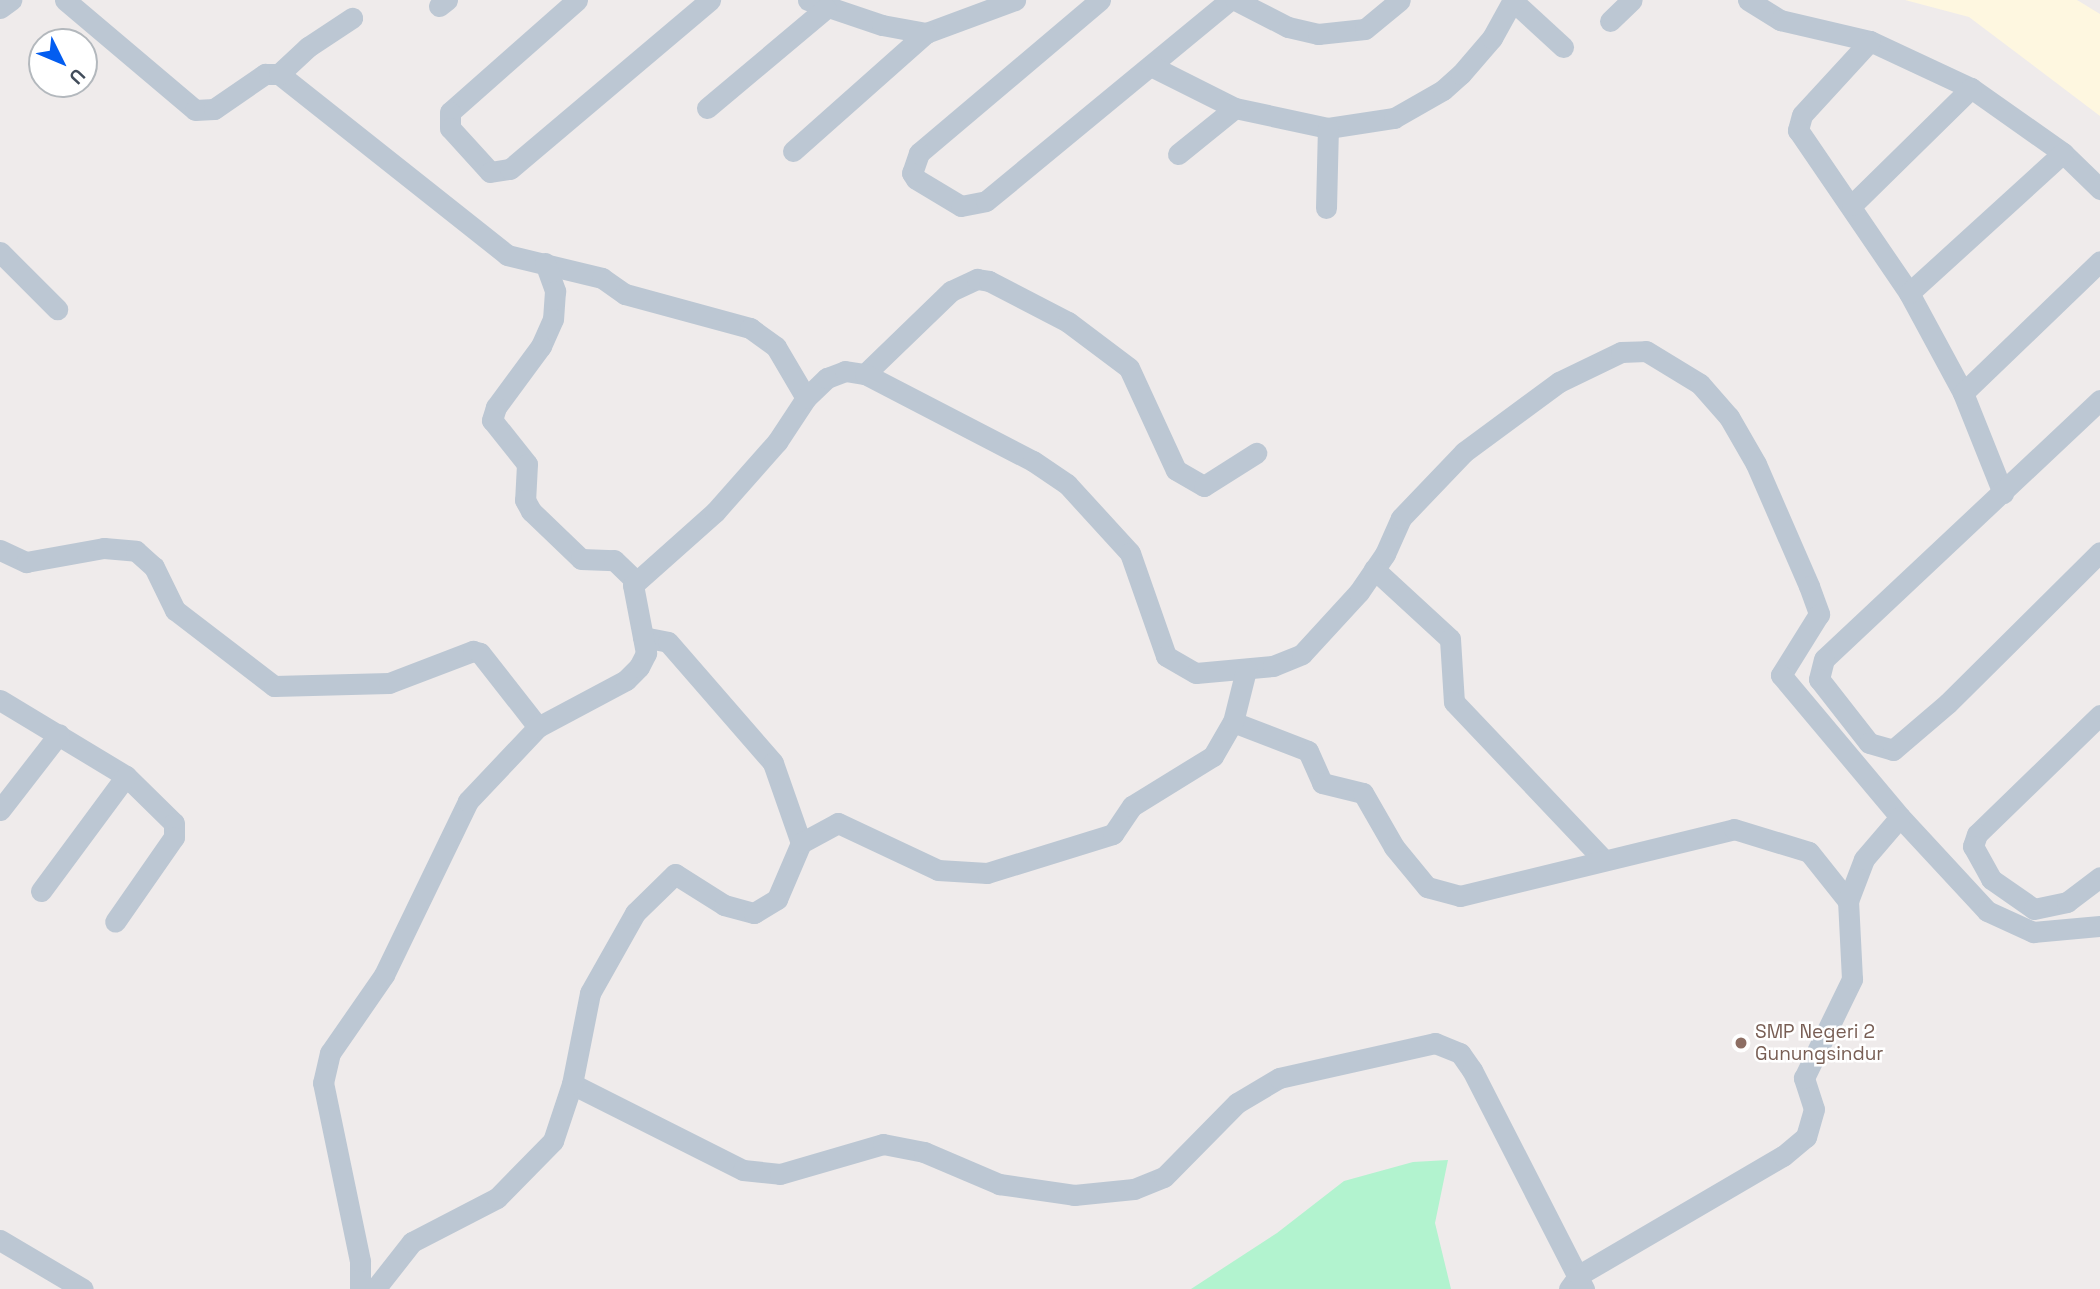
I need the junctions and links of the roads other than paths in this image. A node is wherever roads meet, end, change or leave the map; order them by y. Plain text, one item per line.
1 (11, 0) edge
2 (65, 0) edge
3 (577, 0) edge
4 (710, 0) edge
5 (1015, 0) edge
6 (1100, 0) edge
7 (1233, 0) edge
8 (1400, 0) edge
9 (1513, 0) edge
10 (1632, 0) edge
11 (1748, 0) edge
12 (817, 4) edge
13 (0, 8) edge
14 (352, 18) dead end
15 (1610, 21) dead end
16 (926, 33) junction
17 (1870, 41) junction
18 (1563, 47) dead end
19 (1151, 66) junction
20 (279, 74) junction
21 (1971, 88) junction
22 (707, 108) dead end
23 (1235, 108) junction
24 (1328, 128) junction
25 (793, 151) dead end
26 (2063, 153) junction
27 (1178, 154) dead end
28 (2100, 189) edge
29 (1852, 205) junction
30 (1326, 208) dead end
31 (0, 252) edge
32 (2100, 261) edge
33 (545, 263) junction
34 (1909, 293) junction
35 (57, 309) dead end
36 (866, 374) junction
37 (1963, 393) junction
38 (806, 398) junction
39 (2100, 400) edge
40 (1256, 453) dead end
41 (2003, 493) junction
42 (0, 550) edge
43 (2100, 552) edge
44 (1374, 569) junction
45 (636, 581) junction
46 (643, 636) junction
47 (1246, 670) junction
48 (0, 700) edge
49 (2100, 715) edge
50 (1233, 722) junction
51 (538, 727) junction
52 (60, 734) junction
53 (126, 776) junction
54 (0, 810) edge
55 (1900, 817) junction
56 (801, 843) junction
57 (1602, 859) junction
58 (2098, 881) edge
59 (41, 891) dead end
60 (1848, 901) junction
61 (115, 922) dead end
62 (2100, 926) edge
63 (572, 1084) junction
64 (0, 1240) edge
65 (1578, 1284) edge
66 (83, 1289) edge
67 (359, 1289) edge
68 (375, 1289) edge

1 - 13 street
2 - 20 street
3 - 4 street
5 - 16 street
6 - 19 street
7 - 8 street
7 - 19 street
9 - 18 street
9 - 24 street
10 - 15 street
11 - 17 street
12 - 16 street
12 - 22 street
14 - 20 street
16 - 25 street
17 - 21 street
17 - 29 street
19 - 23 street
20 - 33 street
21 - 26 street
21 - 29 street
23 - 24 street
23 - 27 street
24 - 30 street
26 - 28 street
26 - 34 street
29 - 34 street
31 - 35 street
32 - 37 street
33 - 38 street
33 - 45 street
34 - 37 street
36 - 38 street
36 - 40 street
36 - 47 street
37 - 41 street
38 - 45 street
39 - 41 street
41 - 43 street
42 - 51 street
44 - 47 street
44 - 55 street
44 - 57 street
45 - 46 street
46 - 51 street
46 - 56 street
47 - 50 street
48 - 52 street
49 - 58 street
50 - 56 street
50 - 57 street
51 - 67 street
52 - 53 street
52 - 54 street
53 - 59 street
53 - 61 street
55 - 60 street
55 - 62 street
56 - 63 street
57 - 60 street
60 - 65 street
63 - 65 street
63 - 68 street
64 - 66 street

